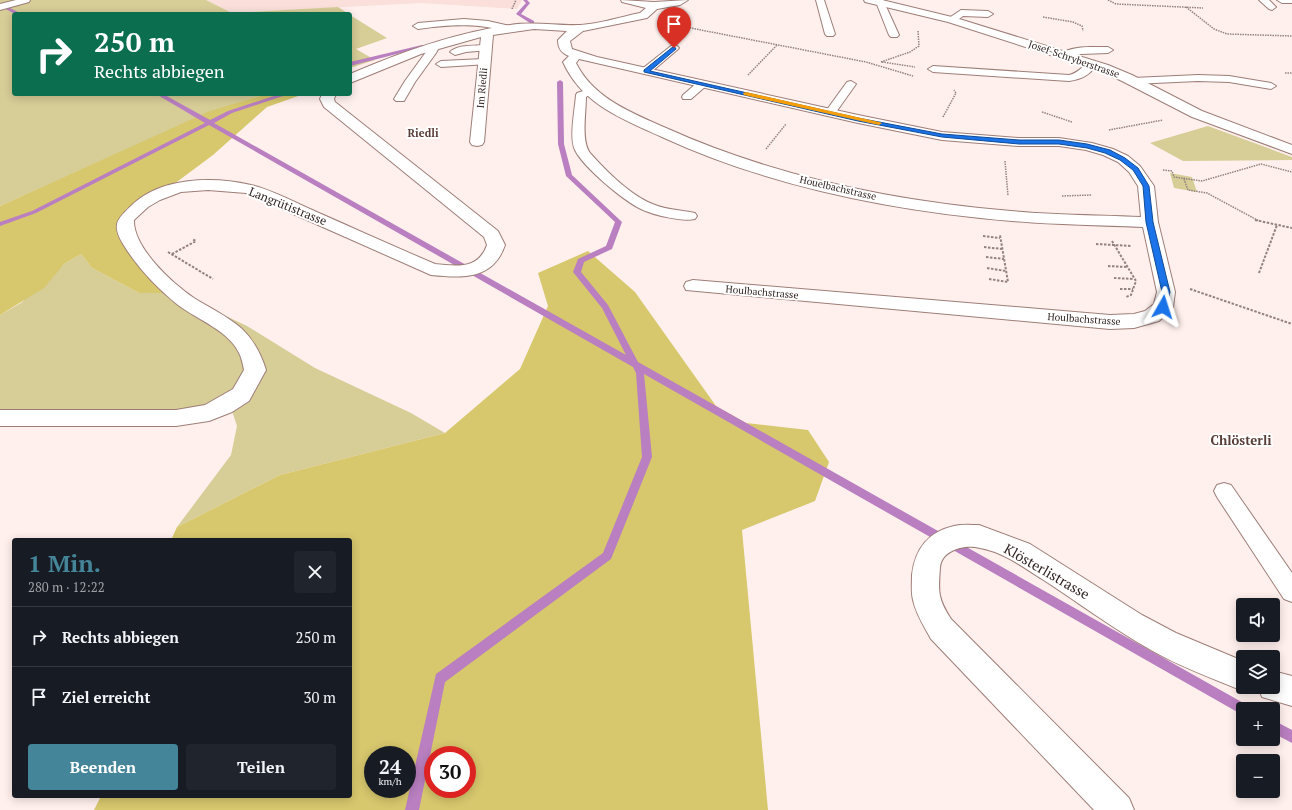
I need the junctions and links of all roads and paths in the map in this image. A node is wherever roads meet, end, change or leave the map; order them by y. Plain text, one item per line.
1 (26, 0) edge
2 (626, 0) edge
3 (683, 0) edge
4 (820, 0) edge
5 (1108, 0) edge
6 (1263, 0) edge
7 (875, 1) edge
8 (654, 6) junction
9 (0, 7) edge
10 (1186, 7) junction
11 (1272, 7) dead end
12 (1203, 8) dead end
13 (988, 14) dead end
14 (1043, 17) dead end
15 (952, 20) junction
16 (671, 24) dead end
17 (418, 26) dead end
18 (580, 28) junction
19 (1083, 28) dead end
20 (511, 29) junction
21 (487, 33) junction
22 (830, 34) dead end
23 (894, 35) dead end
24 (1292, 36) edge
25 (777, 45) junction
26 (430, 47) junction
27 (486, 48) junction
28 (674, 48) dead end
29 (1108, 50) dead end
30 (454, 52) dead end
31 (1065, 55) junction
32 (577, 56) junction
33 (484, 62) junction
34 (441, 64) dead end
35 (878, 64) junction
36 (1092, 64) junction
37 (933, 69) joint
38 (646, 71) junction
39 (914, 76) dead end
40 (746, 77) dead end
41 (352, 78) edge
42 (1133, 81) junction
43 (702, 84) junction
44 (851, 84) dead end
45 (1271, 86) dead end
46 (949, 88) dead end
47 (589, 92) junction
48 (328, 96) edge
49 (687, 97) dead end
50 (400, 99) dead end
51 (952, 100) dead end
52 (1042, 112) dead end
53 (830, 113) junction
54 (1168, 119) dead end
55 (1078, 124) dead end
56 (784, 126) dead end
57 (1108, 130) dead end
58 (477, 142) dead end
59 (1292, 150) edge
60 (764, 152) dead end
61 (1005, 160) dead end
62 (1160, 170) dead end
63 (1292, 172) edge
64 (1184, 179) junction
65 (1008, 194) dead end
66 (690, 216) dead end
67 (1150, 222) junction
68 (1277, 224) junction
69 (1292, 228) edge
70 (999, 233) dead end
71 (983, 236) dead end
72 (1109, 236) dead end
73 (1000, 238) junction
74 (130, 239) junction
75 (192, 239) dead end
76 (1096, 244) dead end
77 (1114, 245) junction
78 (984, 247) dead end
79 (1156, 247) junction
80 (1002, 249) junction
81 (172, 254) junction
82 (986, 257) dead end
83 (1004, 259) junction
84 (1108, 266) dead end
85 (1127, 267) junction
86 (987, 268) dead end
87 (1006, 271) junction
88 (1259, 273) dead end
89 (1114, 278) dead end
90 (213, 279) dead end
91 (989, 279) dead end
92 (1134, 279) junction
93 (1164, 284) junction
94 (693, 286) dead end
95 (1120, 289) dead end
96 (1133, 290) junction
97 (1119, 297) dead end
98 (1292, 324) edge
99 (0, 418) edge
100 (1224, 491) dead end
101 (1292, 592) edge
102 (1236, 673) edge
103 (1280, 688) edge
104 (1292, 691) edge
105 (1117, 810) edge

1 - 9 lane
2 - 8 street
3 - 8 street
4 - 22 lane
5 - 10 path
6 - 11 lane
7 - 15 street, Josef-Schryberstrasse
7 - 23 lane
8 - 18 street
10 - 12 path
10 - 24 path
13 - 15 lane
14 - 19 path
15 - 31 street, Josef-Schryberstrasse
16 - 25 path
17 - 20 lane
18 - 20 street
18 - 32 street
20 - 21 street
21 - 26 street
21 - 27 street, Im Riedli
25 - 35 path
25 - 40 path
26 - 41 street
26 - 50 lane
27 - 30 lane
27 - 33 street, Im Riedli
28 - 38 lane
29 - 31 lane
31 - 36 street, Josef-Schryberstrasse
32 - 38 street, Houlbachstrasse
32 - 47 street, Houelbachstrasse
33 - 34 lane
33 - 58 street, Im Riedli
35 - 37 path
35 - 39 path
36 - 37 lane
36 - 42 street, Josef-Schryberstrasse
38 - 43 street, Houlbachstrasse
42 - 45 lane
42 - 59 street, Josef-Schryberstrasse
43 - 49 lane
43 - 53 street, Houlbachstrasse
44 - 53 lane
46 - 51 path
47 - 66 lane
47 - 67 street, Houelbachstrasse
48 - 74 street, Langrütistrasse
52 - 55 path
53 - 67 street, Houlbachstrasse
54 - 57 path
56 - 60 path
61 - 65 path
62 - 64 path
63 - 64 path
64 - 68 path
67 - 79 street, Houlbachstrasse
68 - 69 path
68 - 88 path
70 - 73 path
71 - 73 path
72 - 77 path
73 - 80 path
74 - 81 path
74 - 99 street, Langrütistrasse
75 - 81 path
76 - 77 path
77 - 79 path
77 - 85 path
78 - 80 path
79 - 93 street, Houlbachstrasse
80 - 83 path
81 - 90 path
82 - 83 path
83 - 87 path
84 - 85 path
85 - 92 path
86 - 87 path
87 - 91 path
89 - 92 path
92 - 96 path
93 - 94 street, Houlbachstrasse
93 - 98 path
95 - 96 path
96 - 97 path
100 - 101 lane
102 - 105 street, Klösterlistrasse
103 - 104 street

